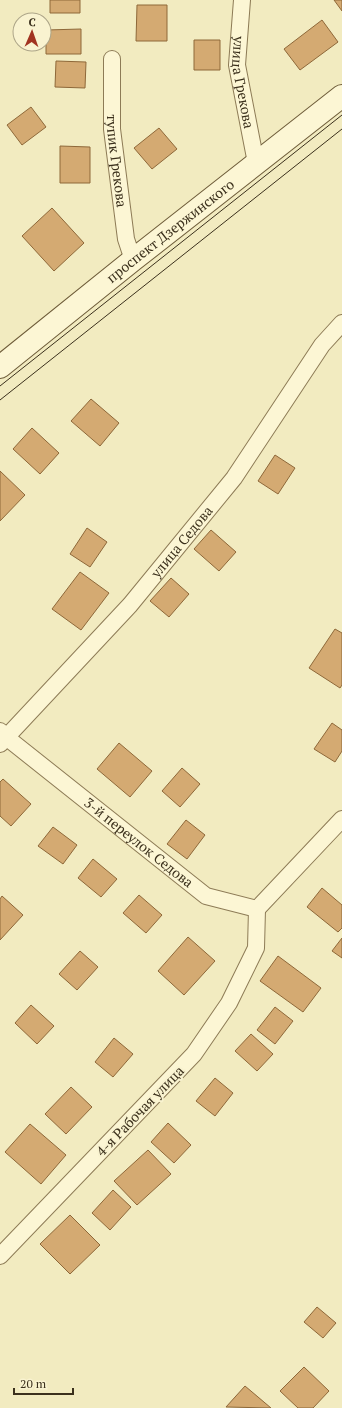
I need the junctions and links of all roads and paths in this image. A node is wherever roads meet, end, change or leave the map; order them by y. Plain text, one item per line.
1 (242, 0) edge
2 (112, 59) dead end
3 (342, 96) edge
4 (256, 163) junction
5 (133, 260) junction
6 (342, 323) edge
7 (0, 367) edge
8 (2, 738) edge
9 (342, 819) edge
10 (257, 908) junction
11 (0, 1256) edge

1 - 4 street, улица Грекова
2 - 5 street, тупик Грекова
3 - 4 main road, проспект Дзержинского
4 - 5 main road, проспект Дзержинского
5 - 7 main road, проспект Дзержинского
6 - 8 street, улица Седова
8 - 10 street, 3-й переулок Седова
9 - 10 street
10 - 11 street, 4-я Рабочая улица

